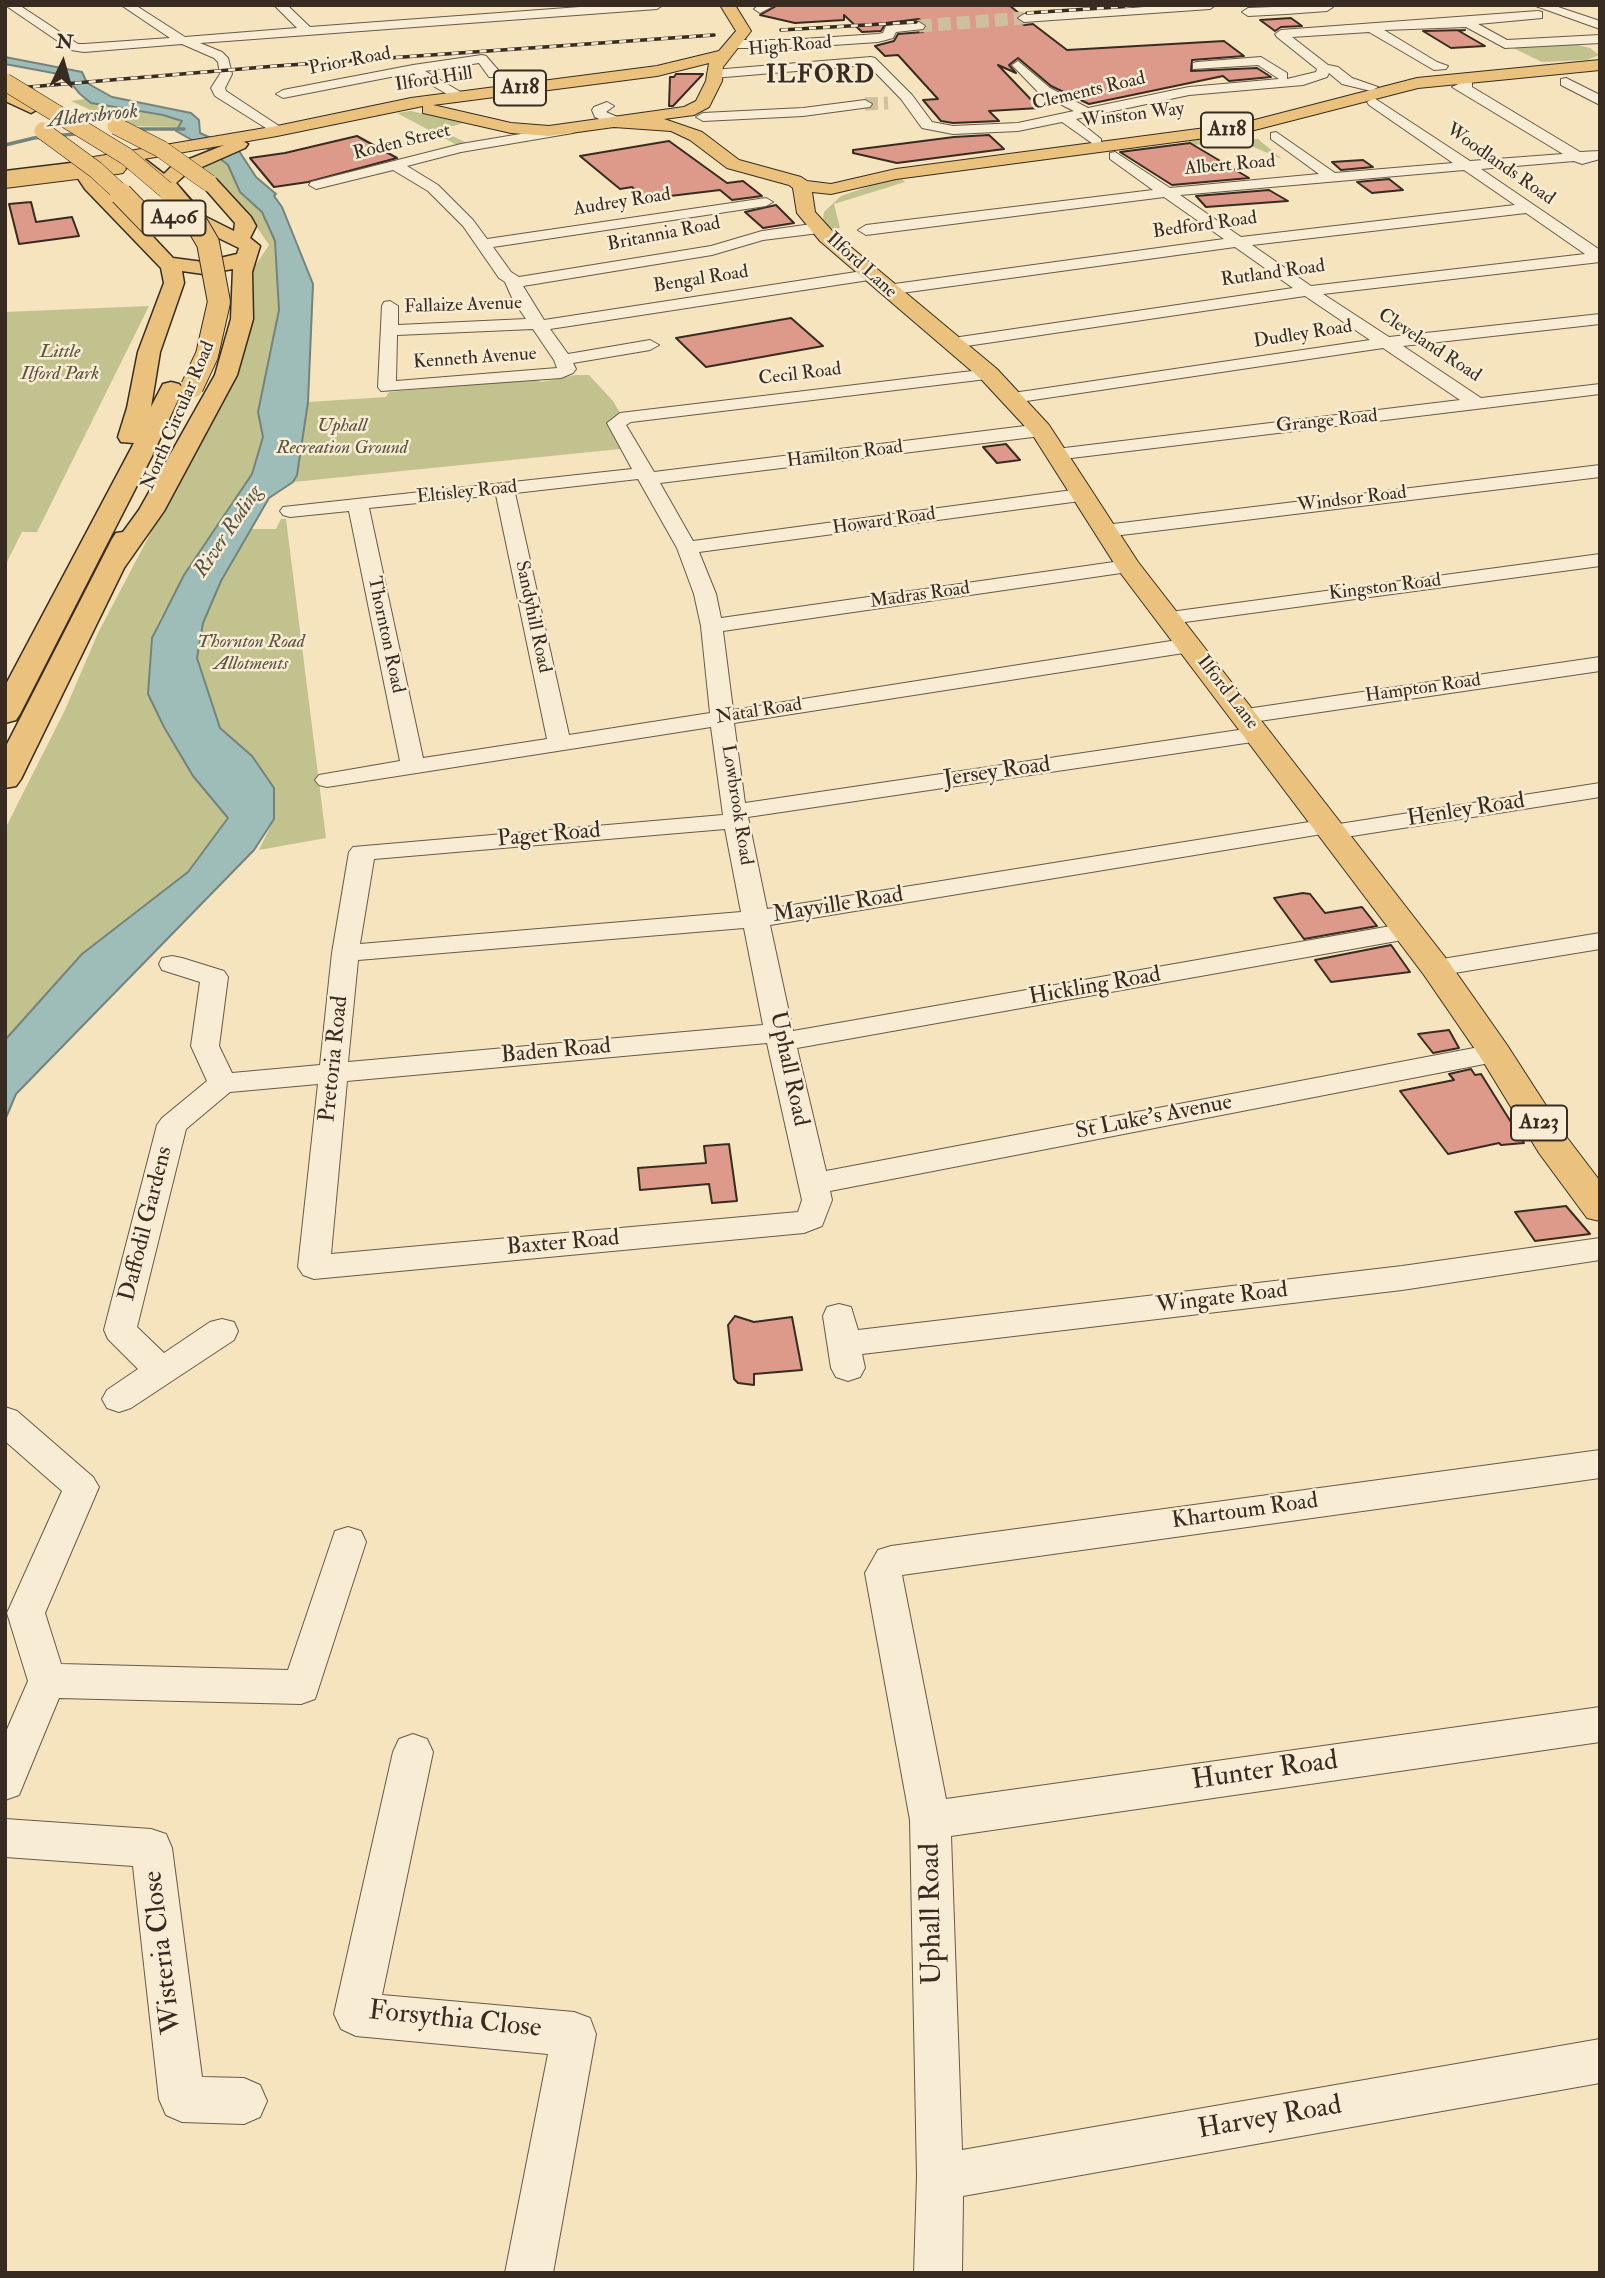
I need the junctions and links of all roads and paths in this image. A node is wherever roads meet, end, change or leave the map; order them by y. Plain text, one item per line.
1 (11, 5) edge
2 (127, 5) edge
3 (280, 5) edge
4 (507, 5) edge
5 (727, 5) edge
6 (1210, 5) edge
7 (619, 7) edge
8 (1281, 8) edge
9 (1539, 10) edge
10 (582, 11) junction
11 (658, 11) edge
12 (1333, 11) edge
13 (1248, 12) dead end
14 (402, 13) dead end
15 (518, 16) junction
16 (1024, 18) tunnel mouth
17 (413, 23) junction
18 (1466, 24) junction
19 (1597, 25) edge
20 (919, 26) tunnel mouth
21 (1363, 27) junction
22 (307, 31) junction
23 (182, 40) junction
24 (1600, 42) edge
25 (1504, 44) junction
26 (727, 50) junction
27 (1311, 58) junction
28 (1527, 58) dead end
29 (1600, 60) edge
30 (871, 61) joint
31 (1261, 61) junction
32 (1018, 65) dead end
33 (1600, 65) edge
34 (1198, 66) dead end
35 (1437, 67) dead end
36 (1324, 68) junction
37 (414, 69) junction
38 (657, 71) junction
39 (5, 73) edge
40 (494, 74) dead end
41 (713, 74) junction
42 (1282, 76) dead end
43 (5, 82) edge
44 (1600, 83) edge
45 (1458, 86) dead end
46 (5, 94) edge
47 (283, 94) dead end
48 (1371, 100) junction
49 (1600, 101) edge
50 (450, 102) junction
51 (890, 103) tunnel mouth
52 (5, 104) edge
53 (865, 104) tunnel mouth
54 (909, 104) junction
55 (607, 106) dead end
56 (703, 110) junction
57 (1085, 112) junction
58 (1066, 118) junction
59 (619, 123) junction
60 (277, 131) junction
61 (503, 131) junction
62 (1276, 136) dead end
63 (232, 142) junction
64 (1096, 142) junction
65 (1600, 155) edge
66 (185, 156) junction
67 (1115, 156) dead end
68 (1577, 157) junction
69 (143, 165) junction
70 (396, 165) junction
71 (1468, 166) junction
72 (1600, 171) edge
73 (84, 172) junction
74 (5, 175) edge
75 (49, 177) joint
76 (806, 177) junction
77 (1332, 177) junction
78 (833, 179) junction
79 (5, 183) edge
80 (165, 183) junction
81 (316, 185) dead end
82 (1167, 191) junction
83 (766, 202) dead end
84 (1529, 208) junction
85 (815, 223) junction
86 (866, 230) dead end
87 (153, 236) junction
88 (1241, 242) junction
89 (483, 244) junction
90 (243, 249) junction
91 (1599, 257) edge
92 (171, 264) junction
93 (869, 275) junction
94 (510, 278) junction
95 (887, 290) junction
96 (1308, 291) junction
97 (390, 306) dead end
98 (1600, 319) edge
99 (539, 325) junction
100 (389, 330) junction
101 (953, 343) junction
102 (1389, 344) junction
103 (650, 345) dead end
104 (565, 365) junction
105 (989, 374) junction
106 (181, 388) junction
107 (1600, 389) edge
108 (1013, 398) junction
109 (1478, 404) junction
110 (617, 421) joint
111 (1041, 430) junction
112 (1055, 454) junction
113 (1600, 471) edge
114 (647, 476) junction
115 (504, 489) junction
116 (1080, 495) junction
117 (358, 504) junction
118 (290, 511) dead end
119 (103, 522) junction
120 (1105, 531) junction
121 (687, 548) junction
122 (1600, 560) edge
123 (115, 562) junction
124 (1128, 566) junction
125 (1170, 618) junction
126 (712, 626) junction
127 (1190, 645) junction
128 (1600, 664) edge
129 (5, 714) edge
130 (723, 718) junction
131 (1252, 725) junction
132 (560, 745) junction
133 (413, 767) junction
134 (5, 779) edge
135 (327, 780) dead end
136 (1600, 790) edge
137 (736, 816) junction
138 (1330, 829) junction
139 (362, 852) joint
140 (757, 919) junction
141 (1408, 931) junction
142 (1600, 941) edge
143 (345, 953) junction
144 (172, 964) dead end
145 (1436, 968) junction
146 (780, 1038) junction
147 (1495, 1053) junction
148 (334, 1071) junction
149 (222, 1083) junction
150 (814, 1184) junction
151 (1600, 1208) edge
152 (811, 1218) joint
153 (1600, 1249) edge
154 (314, 1267) joint
155 (222, 1331) dead end
156 (844, 1343) dead end
157 (160, 1370) junction
158 (119, 1399) dead end
159 (5, 1420) edge
160 (1600, 1464) edge
161 (348, 1542) dead end
162 (891, 1561) joint
163 (47, 1681) junction
164 (1600, 1724) edge
165 (413, 1752) dead end
166 (5, 1782) edge
167 (930, 1821) junction
168 (5, 1838) edge
169 (1600, 2061) edge
170 (244, 2101) dead end
171 (940, 2178) junction
172 (529, 2273) edge
173 (939, 2273) edge

1 - 23 street
2 - 23 street
3 - 22 street
4 - 15 street
5 - 26 main road
6 - 16 street
7 - 10 street
7 - 11 street
8 - 12 street
8 - 13 street
9 - 18 street
9 - 19 street
10 - 11 street
10 - 15 street
12 - 21 street
14 - 17 street
15 - 17 street
17 - 22 street
18 - 21 street
18 - 25 street
20 - 26 street
21 - 27 street
21 - 35 street
22 - 23 street
23 - 60 street
24 - 25 street
25 - 28 street
26 - 38 main road, Ilford Hill / A118
26 - 41 main road
27 - 31 street
27 - 36 street
29 - 48 main road, Winston Way / A118
30 - 41 street, High Road
30 - 54 street, Clements Road
31 - 34 street
31 - 42 street
32 - 57 street
33 - 78 main road, Winston Way / A118
36 - 48 street, Woodlands Road
36 - 57 street, Clements Road
37 - 40 street
37 - 47 street, Prior Road
37 - 50 street, Prior Road
38 - 41 main road, A118
38 - 50 main road, Ilford Hill / A118
39 - 90 highway, A406, bridge
41 - 56 main road
43 - 106 highway, North Circular Road / A406, bridge
44 - 49 street
45 - 68 street
46 - 106 highway, North Circular Road / A406
48 - 64 main road, Winston Way / A118
48 - 71 street, Woodlands Road
50 - 60 main road, Ilford Hill / A118
50 - 61 main road, A118
51 - 54 street
52 - 87 highway, A406, bridge
53 - 56 street
54 - 58 street, Clements Road
55 - 59 street
56 - 59 main road, A118
56 - 76 main road, A118
57 - 58 street, Clements Road
58 - 64 street
59 - 61 main road, A118
59 - 76 main road, A118
60 - 63 main road, Ilford Hill / A118
61 - 70 street, Roden Street
62 - 77 street
63 - 66 highway, A406
63 - 66 main road, Ilford Hill / A118
64 - 78 main road, Winston Way / A118
65 - 68 street, Albert Road
66 - 69 main road, Ilford Hill / A118
66 - 73 main road, Ilford Hill / A118
66 - 80 highway, A406
67 - 82 street, Cleveland Road
68 - 71 street, Albert Road
68 - 72 street
69 - 73 highway, A118
69 - 80 highway, A406
70 - 81 street, Roden Street
70 - 89 street
71 - 77 street, Albert Road
71 - 84 street, Woodlands Road
73 - 74 highway, A118
73 - 75 highway
73 - 87 highway, A406
75 - 79 main road
76 - 78 main road, A118
76 - 85 main road, Ilford Lane / A123
77 - 82 street, Albert Road
78 - 85 main road, Ilford Lane
80 - 90 highway, A406
82 - 86 street, Albert Road
82 - 88 street, Cleveland Road
83 - 89 street, Audrey Road
84 - 88 street, Bedford Road
84 - 91 street, Woodlands Road
85 - 93 main road, Ilford Lane / A123
85 - 94 street, Britannia Road
87 - 92 highway, A406
88 - 95 street, Bedford Road
88 - 96 street, Cleveland Road
89 - 94 street
90 - 92 highway, A406
90 - 123 highway, A406
91 - 96 street, Rutland Road
92 - 119 highway, A406
93 - 95 main road, Ilford Lane / A123
93 - 99 street, Bengal Road
94 - 99 street
95 - 101 main road, Ilford Lane / A123
96 - 101 street, Rutland Road
96 - 102 street, Cleveland Road
97 - 100 street
98 - 102 street, Dudley Road
99 - 100 street, Fallaize Avenue
99 - 104 street
100 - 104 street, Kenneth Avenue
101 - 105 main road, Ilford Lane / A123
102 - 108 street, Dudley Road
102 - 109 street, Cleveland Road
103 - 104 street, Kenneth Avenue
105 - 108 main road, Ilford Lane / A123
105 - 110 street, Cecil Road
106 - 119 highway, North Circular Road / A406
106 - 123 highway, North Circular Road / A406
107 - 109 street, Grange Road
108 - 111 main road, Ilford Lane / A123
109 - 112 street, Grange Road
110 - 114 street, Lowbrook Road
111 - 112 main road, Ilford Lane / A123
111 - 114 street, Hamilton Road
112 - 116 main road, Ilford Lane / A123
113 - 120 street, Windsor Road
114 - 115 street, Eltisley Road
114 - 121 street, Lowbrook Road
115 - 117 street, Eltisley Road
115 - 132 street, Sandyhill Road
116 - 120 main road, Ilford Lane / A123
116 - 121 street, Howard Road
117 - 118 street, Eltisley Road
117 - 133 street, Thornton Road
119 - 129 highway, North Circular Road / A406
120 - 124 main road, Ilford Lane / A123
121 - 126 street, Lowbrook Road
122 - 125 street, Kingston Road
123 - 134 highway, North Circular Road / A406
124 - 125 main road, Ilford Lane / A123
124 - 126 street, Madras Road
125 - 127 main road, Ilford Lane / A123
126 - 130 street, Lowbrook Road
127 - 130 street, Natal Road
127 - 131 main road, Ilford Lane / A123
128 - 131 street, Hampton Road
130 - 132 street, Natal Road
130 - 137 street, Lowbrook Road
131 - 137 street, Jersey Road
131 - 138 main road, Ilford Lane / A123
132 - 133 street, Natal Road
133 - 135 street, Natal Road
136 - 138 street, Henley Road
137 - 139 street, Paget Road
137 - 140 street, Lowbrook Road
138 - 140 street, Mayville Road
138 - 141 main road, Ilford Lane / A123
139 - 143 street, Pretoria Road
140 - 143 street, Mayville Road
140 - 146 street, Uphall Road
141 - 145 main road, Ilford Lane / A123
141 - 146 street, Hickling Road
142 - 145 street
143 - 148 street, Pretoria Road
144 - 149 street
145 - 147 main road, Ilford Lane / A123
146 - 148 street, Baden Road
146 - 150 street, Uphall Road
147 - 150 street, St Luke's Avenue
147 - 151 main road, Ilford Lane / A123
148 - 149 street
148 - 154 street, Pretoria Road
149 - 157 street, Daffodil Gardens
150 - 152 street, Uphall Road
152 - 154 street, Baxter Road
153 - 156 street, Wingate Road
155 - 157 street
157 - 158 street
159 - 163 street
160 - 162 street, Khartoum Road
161 - 163 street
162 - 167 street, Uphall Road
163 - 166 street
164 - 167 street, Hunter Road
165 - 172 street, Forsythia Close
167 - 171 street, Uphall Road
168 - 170 street, Wisteria Close
169 - 171 street, Harvey Road
171 - 173 street, Uphall Road

